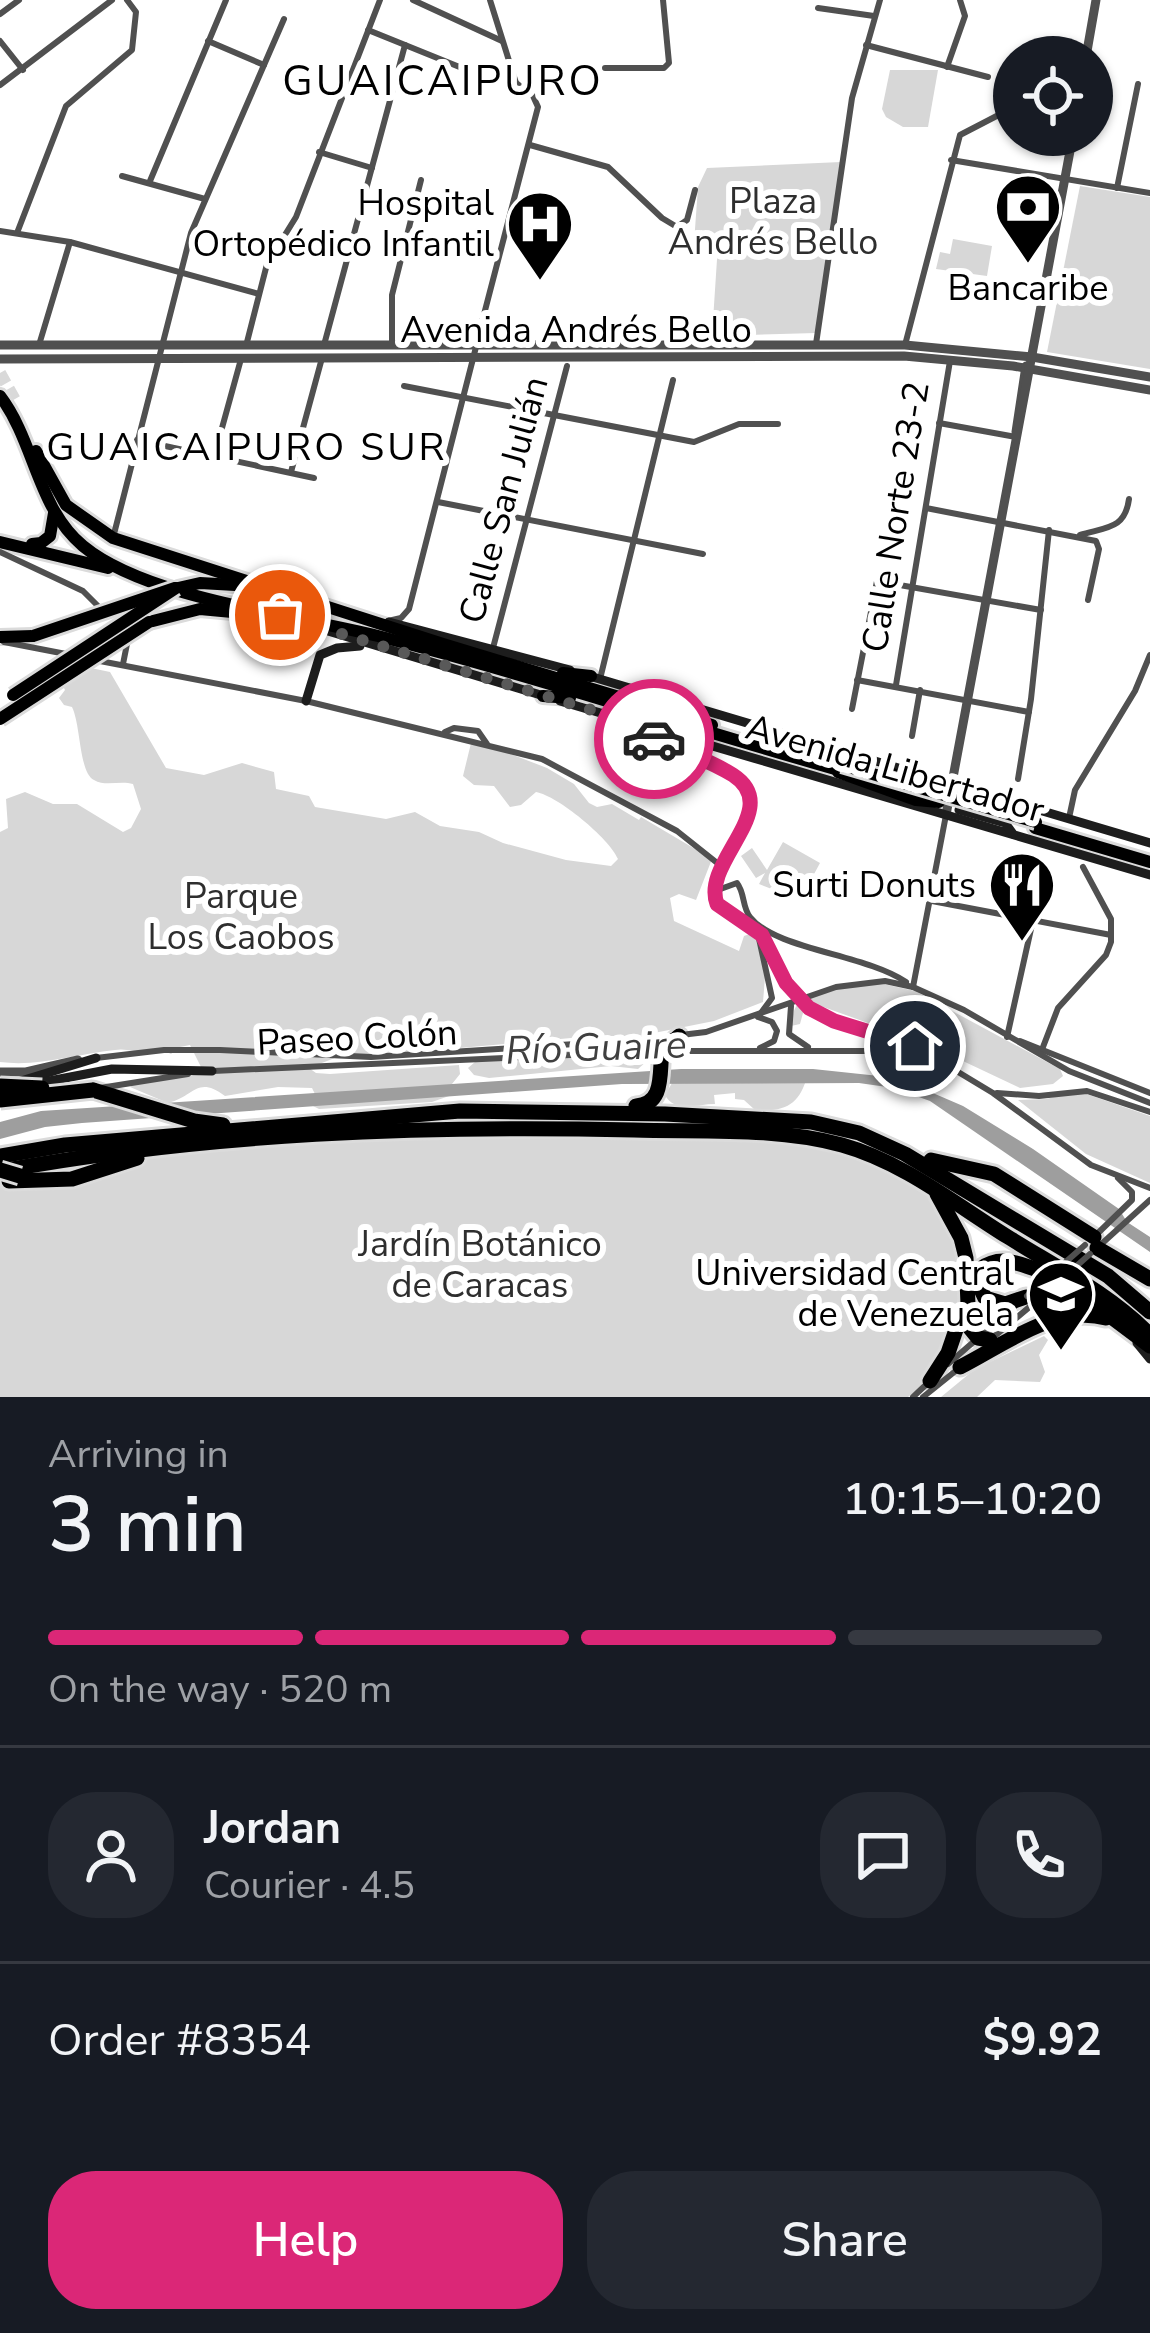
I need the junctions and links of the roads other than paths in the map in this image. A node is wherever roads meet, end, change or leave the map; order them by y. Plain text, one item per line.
1 (19, 0) edge
2 (112, 0) edge
3 (127, 0) edge
4 (226, 0) edge
5 (380, 0) edge
6 (413, 0) edge
7 (490, 0) edge
8 (663, 0) edge
9 (880, 0) edge
10 (960, 0) edge
11 (1096, 0) edge
12 (818, 8) dead end
13 (0, 14) edge
14 (875, 16) junction
15 (284, 19) dead end
16 (368, 30) junction
17 (1090, 36) edge
18 (0, 41) edge
19 (208, 41) junction
20 (502, 41) junction
21 (406, 45) junction
22 (866, 45) junction
23 (264, 65) junction
24 (946, 67) junction
25 (605, 68) dead end
26 (23, 70) junction
27 (988, 77) dead end
28 (516, 83) junction
29 (1138, 84) dead end
30 (0, 85) edge
31 (993, 118) edge
32 (530, 145) junction
33 (319, 152) junction
34 (1070, 156) edge
35 (951, 160) junction
36 (372, 168) junction
37 (122, 176) dead end
38 (421, 180) dead end
39 (1066, 180) junction
40 (150, 181) junction
41 (1117, 188) junction
42 (695, 190) dead end
43 (1150, 193) edge
44 (205, 199) junction
45 (0, 231) edge
46 (17, 232) junction
47 (70, 242) junction
48 (181, 272) junction
49 (259, 294) junction
50 (165, 344) junction
51 (816, 344) junction
52 (0, 345) edge
53 (39, 345) junction
54 (324, 345) junction
55 (905, 345) junction
56 (246, 346) junction
57 (392, 346) junction
58 (526, 346) junction
59 (475, 352) junction
60 (322, 358) junction
61 (950, 358) junction
62 (0, 359) edge
63 (160, 359) junction
64 (241, 359) junction
65 (1029, 365) junction
66 (567, 366) dead end
67 (1150, 377) edge
68 (674, 380) dead end
69 (404, 386) dead end
70 (1150, 390) edge
71 (0, 396) tunnel mouth
72 (466, 397) junction
73 (15, 400) tunnel mouth
74 (555, 415) junction
75 (939, 423) junction
76 (778, 424) dead end
77 (660, 436) junction
78 (1016, 437) junction
79 (137, 440) junction
80 (214, 457) junction
81 (291, 472) junction
82 (314, 478) dead end
83 (1129, 499) dead end
84 (438, 502) junction
85 (926, 508) junction
86 (54, 512) junction
87 (527, 520) junction
88 (1001, 521) junction
89 (1049, 530) junction
90 (1075, 536) junction
91 (113, 538) junction
92 (0, 540) edge
93 (635, 540) junction
94 (0, 552) edge
95 (703, 554) dead end
96 (155, 583) junction
97 (266, 586) junction
98 (176, 588) junction
99 (913, 588) junction
100 (1088, 600) dead end
101 (986, 602) junction
102 (99, 608) dead end
103 (409, 609) junction
104 (1041, 610) junction
105 (274, 614) junction
106 (382, 622) junction
107 (418, 627) junction
108 (0, 639) edge
109 (127, 644) dead end
110 (375, 646) junction
111 (494, 648) junction
112 (66, 654) dead end
113 (1150, 655) edge
114 (100, 661) dead end
115 (123, 665) junction
116 (519, 667) junction
117 (596, 678) junction
118 (857, 680) junction
119 (896, 685) junction
120 (920, 690) junction
121 (655, 695) junction
122 (542, 696) junction
123 (608, 699) junction
124 (969, 700) junction
125 (306, 701) junction
126 (0, 704) edge
127 (852, 709) dead end
128 (663, 710) junction
129 (1029, 712) junction
130 (0, 719) edge
131 (621, 719) junction
132 (912, 736) dead end
133 (782, 747) junction
134 (839, 768) junction
135 (1018, 779) dead end
136 (958, 785) junction
137 (951, 817) junction
138 (1069, 818) junction
139 (1034, 819) junction
140 (1012, 834) junction
141 (1150, 843) edge
142 (1150, 859) edge
143 (721, 866) junction
144 (1083, 867) dead end
145 (1150, 875) edge
146 (713, 894) junction
147 (932, 901) junction
148 (1034, 920) junction
149 (757, 931) junction
150 (1112, 935) junction
151 (798, 942) junction
152 (774, 958) junction
153 (914, 987) junction
154 (793, 1003) junction
155 (758, 1017) junction
156 (679, 1036) junction
157 (1007, 1037) junction
158 (1042, 1047) junction
159 (749, 1050) junction
160 (816, 1050) junction
161 (661, 1054) junction
162 (96, 1058) junction
163 (934, 1058) junction
164 (212, 1071) junction
165 (0, 1072) edge
166 (993, 1093) junction
167 (0, 1094) edge
168 (1150, 1094) edge
169 (1150, 1108) edge
170 (583, 1113) junction
171 (256, 1129) junction
172 (888, 1145) junction
173 (186, 1147) junction
174 (0, 1156) edge
175 (1111, 1172) junction
176 (0, 1173) edge
177 (1149, 1188) edge
178 (935, 1192) junction
179 (984, 1199) junction
180 (1150, 1204) edge
181 (1131, 1209) junction
182 (952, 1221) junction
183 (1096, 1242) junction
184 (1052, 1274) junction
185 (1150, 1279) edge
186 (1027, 1296) junction
187 (1150, 1308) edge
188 (1123, 1325) junction
189 (1150, 1335) edge
190 (984, 1339) junction
191 (1150, 1346) edge
192 (1150, 1359) edge
193 (960, 1367) junction
194 (921, 1393) edge

1 - 13 street
2 - 26 street
3 - 46 street
4 - 19 street
5 - 16 street
6 - 20 street
7 - 20 street
8 - 25 street
9 - 14 street
10 - 24 street
11 - 17 street
12 - 14 street
14 - 22 street
15 - 23 street
16 - 21 street
16 - 33 street
18 - 26 street
19 - 23 street
19 - 40 street
20 - 28 street
21 - 28 street
21 - 36 street
22 - 24 street
22 - 51 street
23 - 44 street
24 - 27 street
26 - 30 street
28 - 32 street
29 - 41 street
31 - 35 street
32 - 42 street
32 - 58 street
33 - 36 street
33 - 49 street
34 - 39 street
35 - 39 street
35 - 55 street
36 - 54 street
37 - 40 street
38 - 57 street
39 - 41 street
39 - 65 street
40 - 44 street
41 - 43 street
44 - 48 street
45 - 46 street
46 - 47 street
47 - 48 street
47 - 53 street
48 - 49 street
48 - 50 street
49 - 56 street
50 - 53 street, Avenida Andrés Bello
50 - 56 street, Avenida Andrés Bello
50 - 63 street
51 - 55 street, Avenida Andrés Bello
51 - 58 street, Avenida Andrés Bello
52 - 53 street, Avenida Andrés Bello
54 - 56 street, Avenida Andrés Bello
54 - 57 street, Avenida Andrés Bello
55 - 65 street, Avenida Andrés Bello
57 - 59 street, Avenida Andrés Bello
58 - 59 street, Avenida Andrés Bello
59 - 60 street, Avenida Andrés Bello
59 - 61 street, Avenida Andrés Bello
59 - 72 street
60 - 64 street, Avenida Andrés Bello
60 - 81 street
61 - 65 street, Avenida Andrés Bello
61 - 75 street, Calle Norte 23-2
62 - 63 street, Avenida Andrés Bello
63 - 64 street, Avenida Andrés Bello
63 - 79 street
64 - 80 street
65 - 67 street, Avenida Andrés Bello
65 - 70 street, Avenida Andrés Bello
65 - 78 street
66 - 74 street, Calle San Julián
68 - 77 street
69 - 72 street
71 - 86 main road
72 - 74 street
72 - 84 street
73 - 91 main road
74 - 77 street
74 - 87 street, Calle San Julián
75 - 78 street
75 - 85 street, Calle Norte 23-2
76 - 77 street
77 - 93 street
78 - 88 street
79 - 80 street
79 - 91 street
80 - 81 street
81 - 82 street
83 - 90 street
84 - 87 street
84 - 103 street
85 - 88 street
85 - 99 street, Calle Norte 23-2
86 - 92 main road
86 - 96 main road
87 - 93 street
87 - 111 street, Calle San Julián
88 - 89 street
88 - 101 street
89 - 90 street
89 - 104 street
90 - 100 street
91 - 97 main road
92 - 96 main road
93 - 95 street
93 - 117 street
94 - 102 street
96 - 105 main road
97 - 98 main road
97 - 106 main road, Avenida Libertador
98 - 108 main road, bridge
98 - 126 main road, bridge
99 - 101 street
99 - 118 street
99 - 119 street, Calle Norte 23-2
101 - 104 street
101 - 124 street
103 - 106 street
103 - 107 street
104 - 129 street
105 - 110 main road, Avenida Libertador
105 - 123 main road, Avenida Libertador
105 - 130 main road, bridge
106 - 107 main road, Avenida Libertador
106 - 116 main road, Avenida Libertador
107 - 111 main road, Avenida Libertador
108 - 112 street
109 - 115 street
110 - 122 main road, Avenida Libertador
110 - 125 main road
111 - 117 main road, Avenida Libertador
113 - 138 street
114 - 115 street
115 - 125 street
116 - 117 main road
116 - 123 main road, Avenida Libertador
117 - 121 main road, Avenida Libertador
117 - 123 main road
118 - 119 street
118 - 127 street
119 - 120 street
120 - 124 street
120 - 132 street
121 - 128 main road
121 - 136 main road, Avenida Libertador
122 - 123 main road
122 - 131 main road, Avenida Libertador
123 - 128 main road, Avenida Libertador
123 - 134 main road, Avenida Libertador
124 - 129 street
124 - 136 street
125 - 143 street
128 - 133 main road, Avenida Libertador
129 - 135 street
131 - 137 main road, Avenida Libertador
131 - 143 street
133 - 134 main road, Avenida Libertador
133 - 134 main road
134 - 139 main road, Avenida Libertador, bridge
136 - 137 street
136 - 139 main road, Avenida Libertador
137 - 140 main road, Avenida Libertador
137 - 147 street
138 - 139 main road, Avenida Libertador
138 - 141 main road, Avenida Libertador
139 - 140 main road
139 - 142 main road, Avenida Libertador
140 - 145 main road, Avenida Libertador
143 - 146 street
144 - 150 street
146 - 149 street, Paseo Colón
146 - 151 street
147 - 148 street
147 - 153 street
148 - 150 street
148 - 157 street
149 - 152 street, Paseo Colón
149 - 155 street
150 - 158 street
151 - 152 street
151 - 153 street
152 - 163 street, Paseo Colón, bridge
153 - 154 street, Paseo Colón
153 - 157 street, Paseo Colón
154 - 155 street, Paseo Colón
154 - 160 street
155 - 156 street, Paseo Colón
155 - 159 street
156 - 161 highway
156 - 162 street, Paseo Colón
157 - 158 street
157 - 169 street
158 - 168 street
159 - 160 street, Paseo Colón
159 - 161 street, Paseo Colón
160 - 163 street, Paseo Colón
161 - 164 street, Paseo Colón
161 - 170 highway
162 - 165 street
162 - 167 main road
163 - 166 street, Paseo Colón
164 - 167 street, Paseo Colón
164 - 167 main road
166 - 169 street
166 - 175 street, Paseo Colón
167 - 171 highway, bridge
170 - 171 highway
170 - 172 highway
171 - 174 highway
172 - 179 highway
172 - 183 highway
173 - 176 highway
173 - 176 highway, bridge
173 - 178 highway
175 - 177 street, Paseo Colón
175 - 181 street
178 - 182 highway
178 - 184 highway
178 - 189 highway
179 - 183 highway
179 - 187 highway
180 - 181 street
181 - 183 street
182 - 190 highway
182 - 194 highway
183 - 185 highway
183 - 186 street, bridge
183 - 190 street, bridge
184 - 186 highway
184 - 188 highway
186 - 190 street
188 - 191 highway
188 - 192 main road
188 - 193 highway
190 - 193 street
190 - 194 street
193 - 194 street

